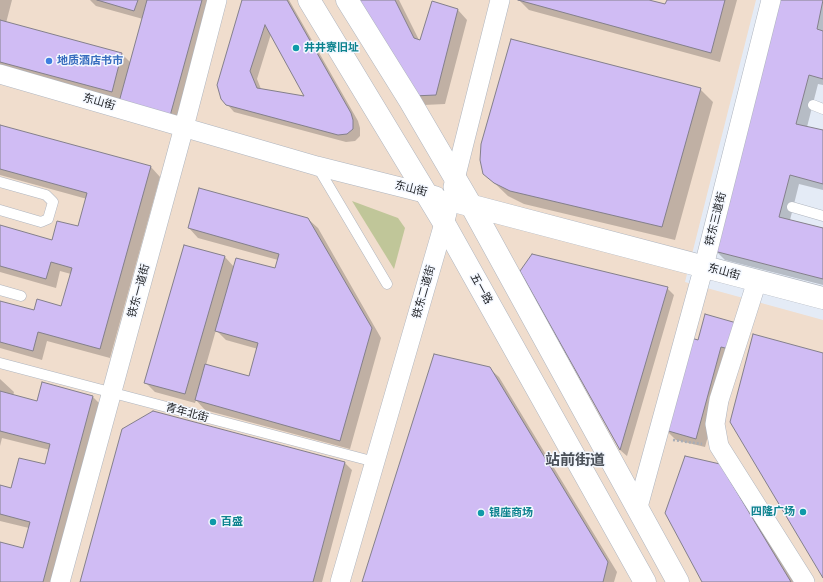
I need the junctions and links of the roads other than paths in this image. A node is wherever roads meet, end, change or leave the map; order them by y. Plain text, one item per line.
1 (216, 0) edge
2 (309, 0) edge
3 (347, 0) edge
4 (500, 0) edge
5 (771, 0) edge
6 (0, 74) edge
7 (184, 127) junction
8 (317, 166) junction
9 (455, 177) junction
10 (0, 182) edge
11 (426, 193) junction
12 (450, 200) junction
13 (472, 207) junction
14 (792, 208) dead end
15 (0, 210) edge
16 (823, 216) edge
17 (444, 223) junction
18 (704, 266) junction
19 (757, 281) junction
20 (387, 284) dead end
21 (0, 290) edge
22 (21, 296) dead end
23 (823, 298) edge
24 (0, 363) edge
25 (112, 393) junction
26 (375, 462) junction
27 (638, 507) junction
28 (60, 582) edge
29 (340, 582) edge
30 (646, 582) edge
31 (678, 582) edge
32 (805, 582) edge

1 - 7 street, 铁东一道街
2 - 11 main road, 五一路
3 - 9 main road
4 - 9 street, 铁东二道街
5 - 18 street, 铁东三道街
6 - 7 street, 东山街
7 - 8 street, 东山街
7 - 25 street, 铁东一道街
8 - 11 street, 东山街
8 - 20 lane
9 - 12 street, 铁东二道街
9 - 13 main road
10 - 15 lane
11 - 12 street, 东山街
11 - 17 main road, 五一路
12 - 13 main road, 东山街
12 - 17 street, 铁东二道街
13 - 18 main road, 东山街
13 - 27 main road
14 - 16 lane
17 - 26 street, 铁东二道街
17 - 30 main road, 五一路
18 - 19 main road, 东山街
18 - 27 street, 铁东三道街
19 - 23 main road, 东山街
19 - 32 street
21 - 22 lane
24 - 25 lane, 青年北街
25 - 26 lane, 青年北街
25 - 28 street, 铁东一道街
26 - 29 street, 铁东二道街
27 - 31 main road

